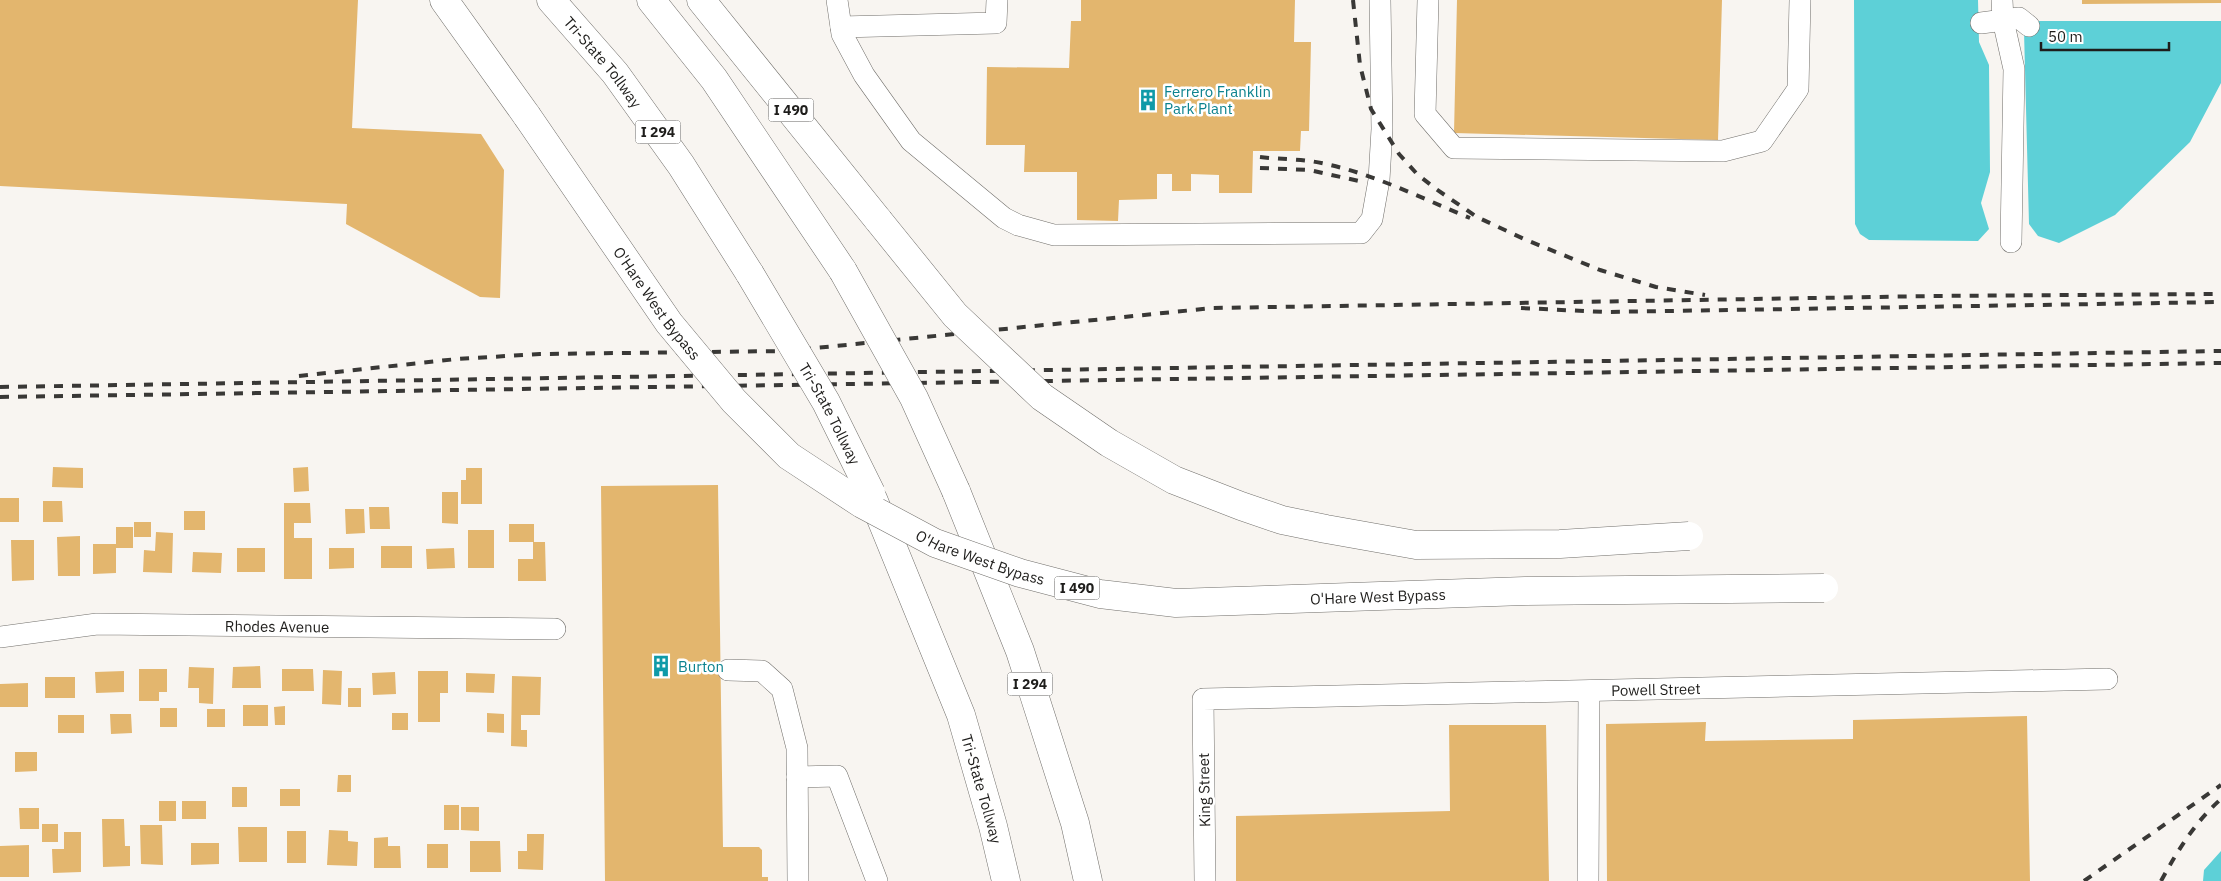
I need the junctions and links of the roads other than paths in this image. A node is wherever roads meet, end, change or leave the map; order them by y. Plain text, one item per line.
1 (444, 0) edge
2 (551, 0) edge
3 (652, 0) edge
4 (701, 0) edge
5 (837, 0) edge
6 (997, 0) edge
7 (1380, 0) edge
8 (1428, 0) edge
9 (1800, 0) edge
10 (2002, 10) edge
11 (1981, 23) dead end
12 (2029, 26) dead end
13 (841, 27) junction
14 (2011, 242) dead end
15 (1689, 536) dead end
16 (1824, 588) dead end
17 (555, 629) dead end
18 (0, 637) edge
19 (728, 670) dead end
20 (2107, 679) dead end
21 (1590, 691) junction
22 (1204, 699) joint
23 (797, 777) junction
24 (798, 881) edge
25 (878, 881) edge
26 (1006, 881) edge
27 (1088, 881) edge
28 (1205, 881) edge
29 (1588, 881) edge

1 - 16 highway, O'Hare West Bypass / I 490, bridge
2 - 26 highway, Tri-State Tollway / I 294, bridge
3 - 27 highway, I 294, bridge
4 - 15 highway, I 490, bridge
5 - 13 street
6 - 13 street
7 - 13 street
8 - 9 street
10 - 11 street
10 - 12 street
10 - 14 street
17 - 18 street, Rhodes Avenue
19 - 23 street
20 - 21 street, Powell Street
21 - 22 street, Powell Street
21 - 29 street
22 - 28 street, King Street
23 - 24 street
23 - 25 street

